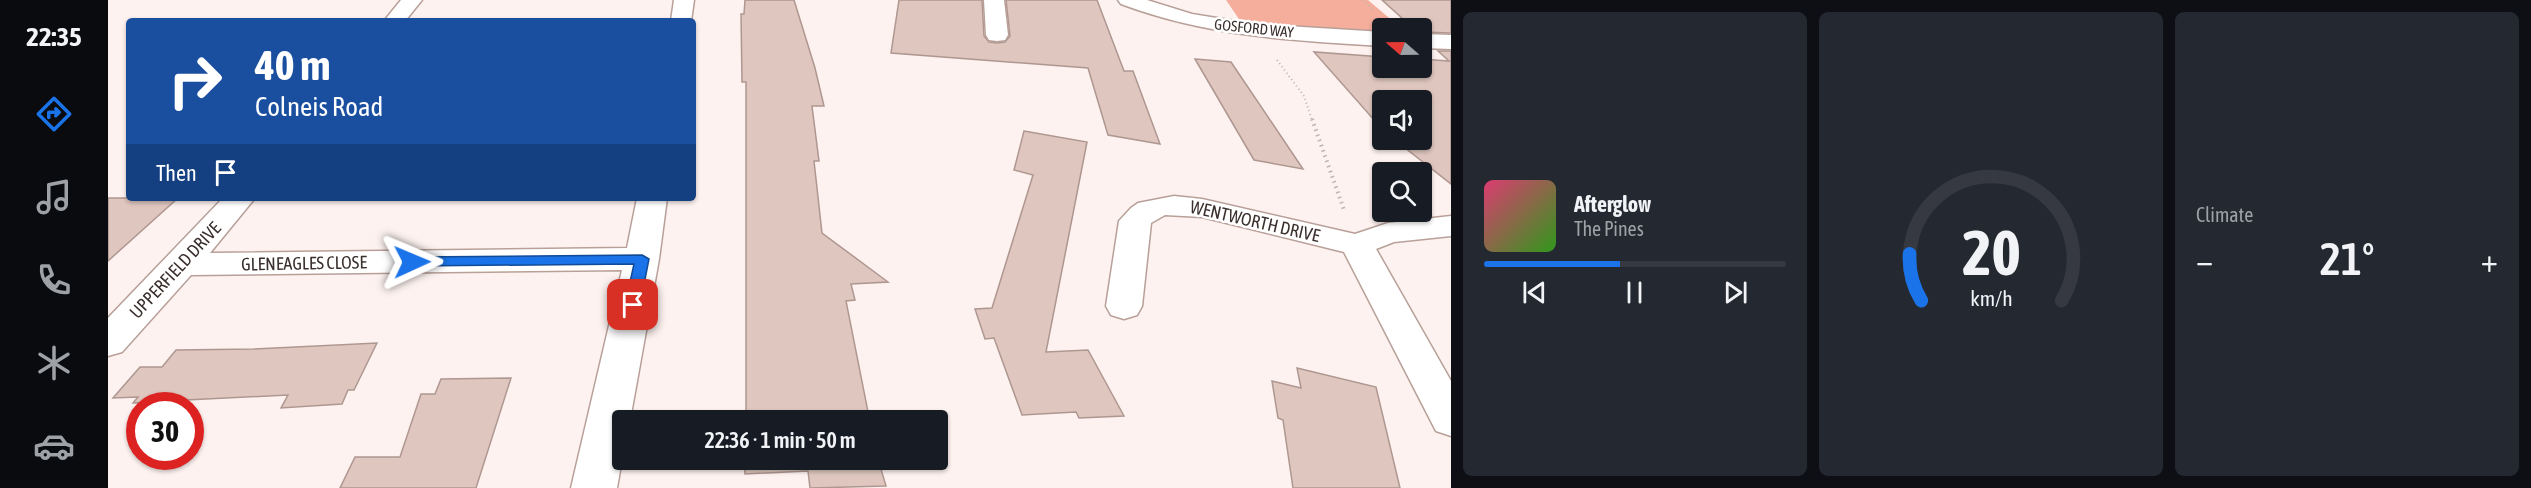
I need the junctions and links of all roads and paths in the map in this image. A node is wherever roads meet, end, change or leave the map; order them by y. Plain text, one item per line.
1 (412, 0) edge
2 (684, 0) edge
3 (994, 0) edge
4 (1128, 0) edge
5 (397, 18) edge
6 (681, 18) edge
7 (1251, 29) junction
8 (997, 35) dead end
9 (1372, 38) edge
10 (1432, 41) edge
11 (1451, 42) edge
12 (237, 201) edge
13 (652, 201) edge
14 (1451, 226) edge
15 (1357, 245) junction
16 (642, 259) junction
17 (182, 264) junction
18 (1124, 306) dead end
19 (108, 342) edge
20 (1451, 419) edge
21 (594, 488) edge

1 - 5 street
2 - 6 street
3 - 8 street
4 - 7 street, GOSFORD WAY
7 - 9 street, GOSFORD WAY
7 - 15 path
10 - 11 street
12 - 17 street, UPPERFIELD DRIVE
13 - 16 street
14 - 15 street
15 - 18 street, WENTWORTH DRIVE
15 - 20 street
16 - 17 street, GLENEAGLES CLOSE
16 - 21 street
17 - 19 street, UPPERFIELD DRIVE

